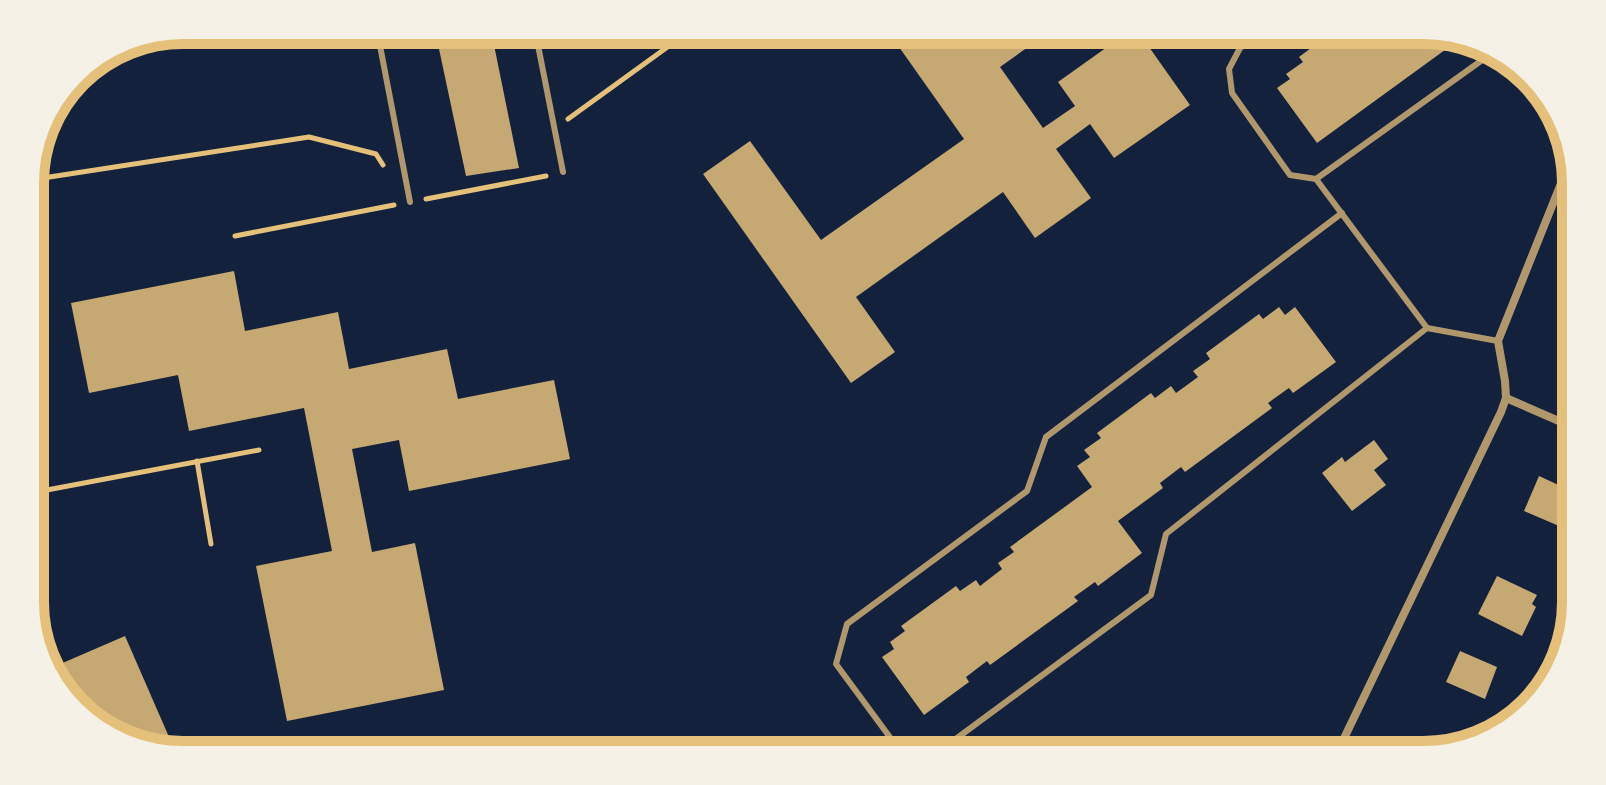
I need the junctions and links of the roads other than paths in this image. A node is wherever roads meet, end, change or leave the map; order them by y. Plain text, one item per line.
1 (380, 44) edge
2 (538, 44) edge
3 (1245, 44) edge
4 (1484, 59) edge
5 (563, 172) road end
6 (1316, 179) junction
7 (1562, 181) edge
8 (410, 202) road end
9 (1342, 213) junction
10 (1427, 328) junction
11 (1498, 341) junction
12 (1506, 398) junction
13 (1562, 422) edge
14 (893, 741) edge
15 (953, 741) edge
16 (1343, 741) edge

1 - 8 lane
2 - 5 lane
3 - 6 lane
4 - 6 lane
6 - 9 lane
7 - 11 street
9 - 10 lane
9 - 14 lane
10 - 11 lane
10 - 15 lane
11 - 12 street
12 - 13 street
12 - 16 street

